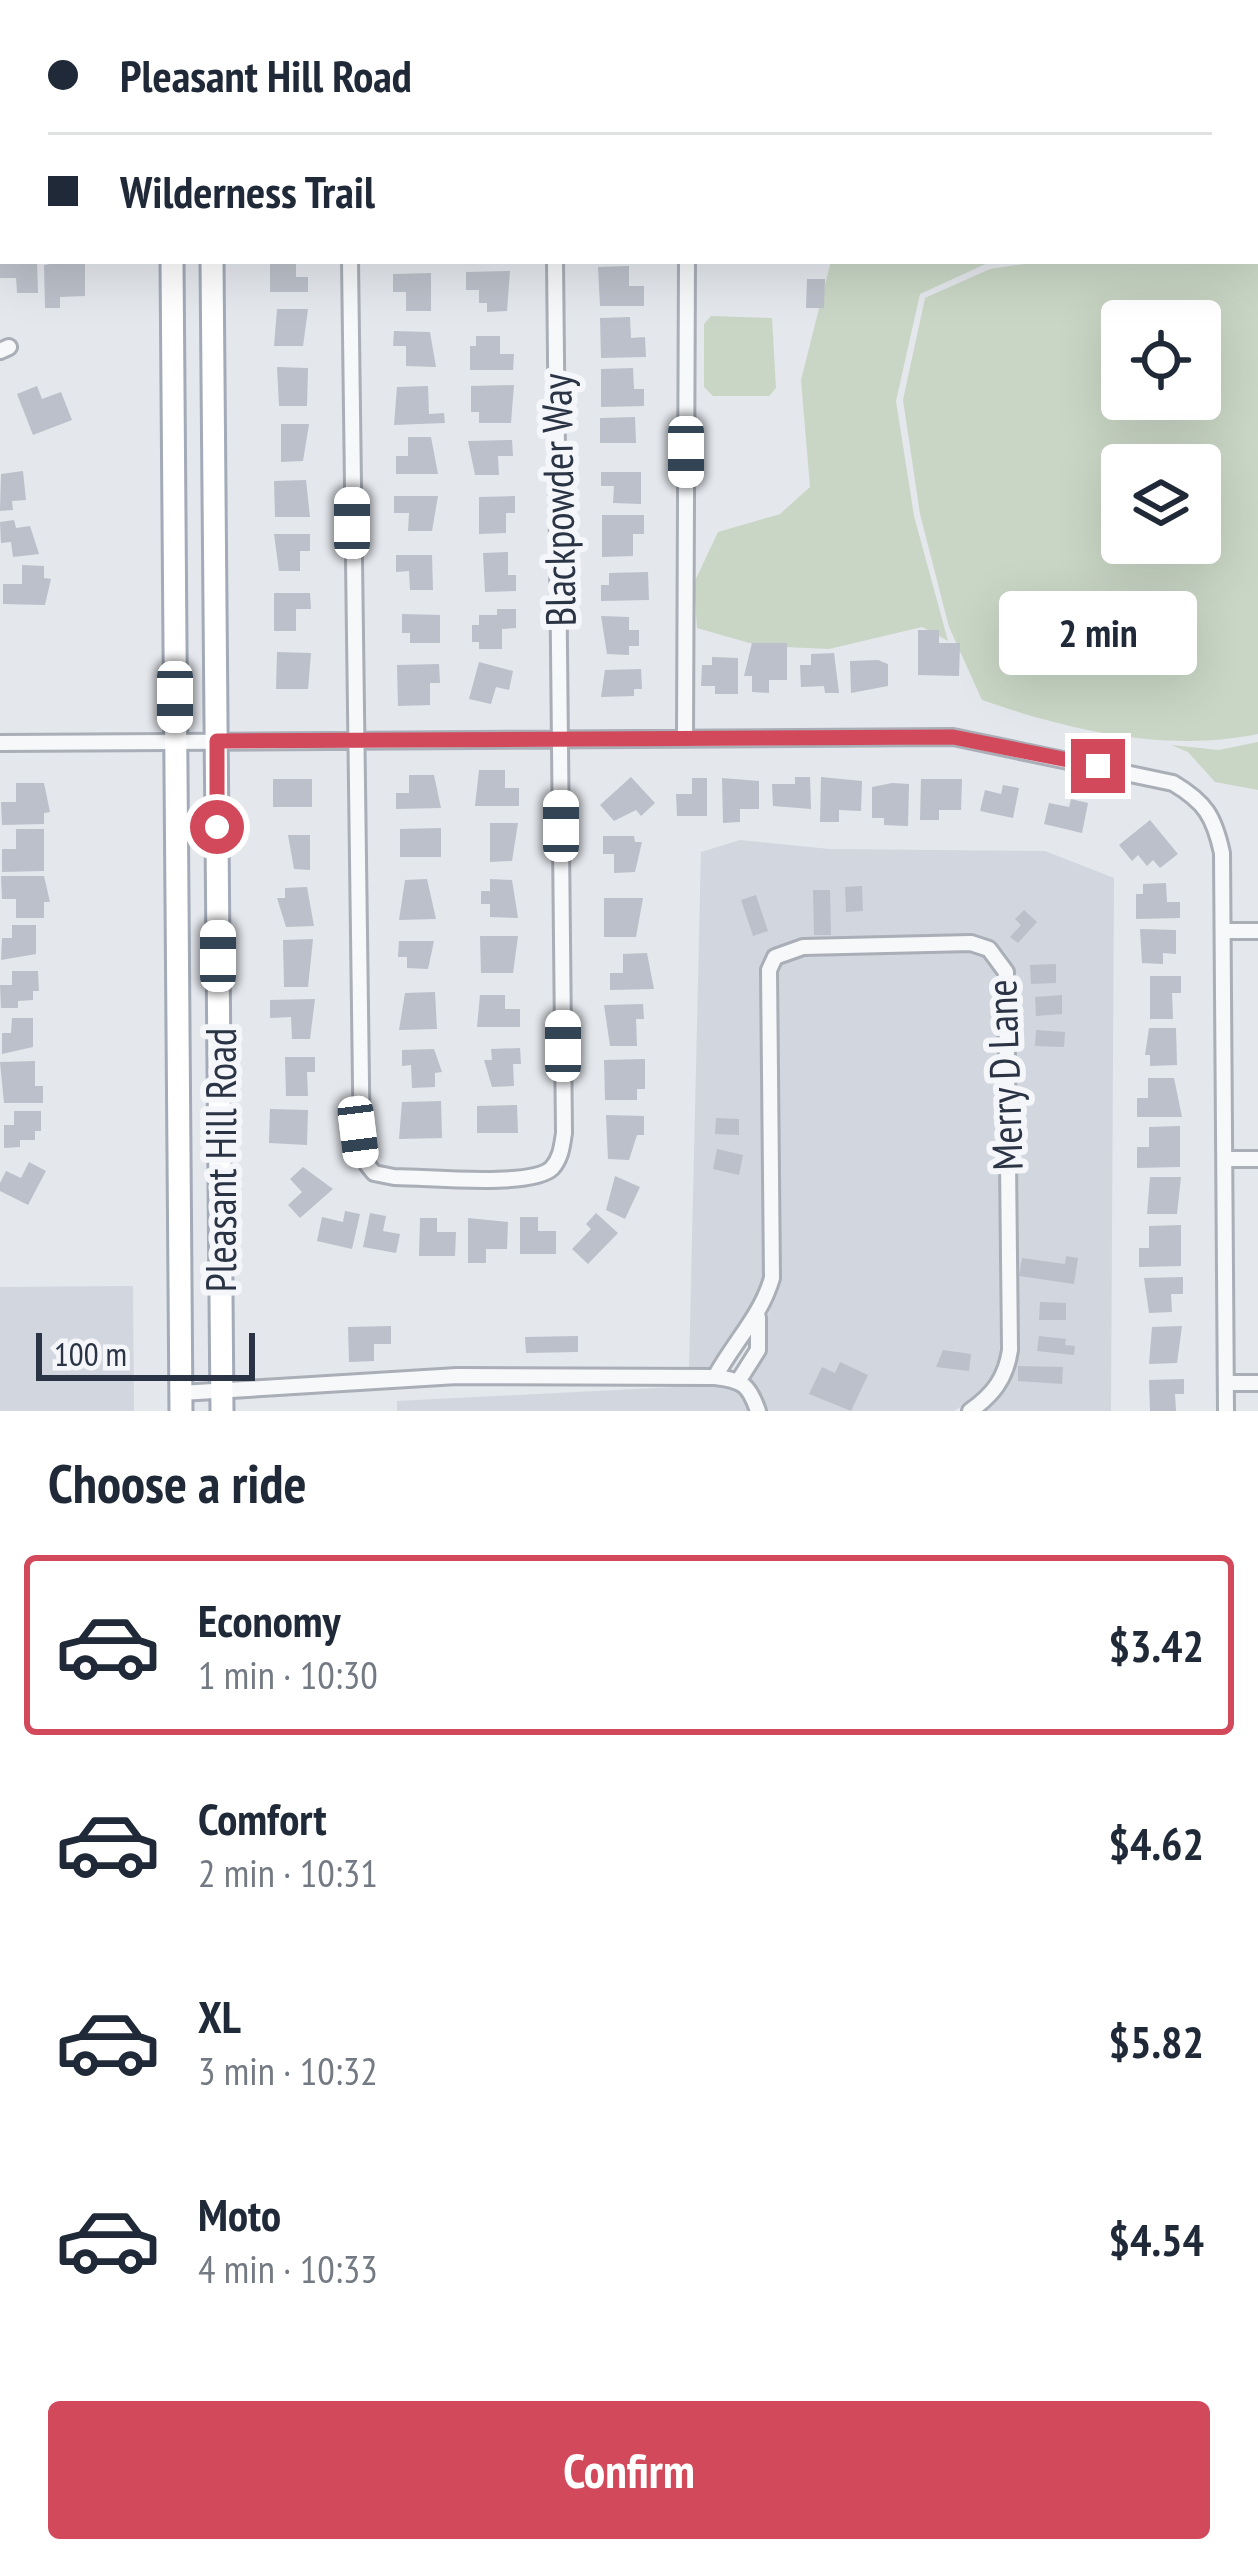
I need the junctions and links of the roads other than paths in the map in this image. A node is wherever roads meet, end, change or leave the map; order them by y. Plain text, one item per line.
1 (172, 264) edge
2 (212, 264) edge
3 (350, 264) edge
4 (555, 264) edge
5 (687, 264) edge
6 (685, 738) junction
7 (560, 739) junction
8 (217, 741) junction
9 (354, 741) junction
10 (0, 742) edge
11 (176, 743) junction
12 (1224, 931) junction
13 (1258, 931) edge
14 (1225, 1159) junction
15 (1258, 1159) edge
16 (758, 1317) junction
17 (715, 1377) junction
18 (739, 1380) junction
19 (1258, 1383) edge
20 (1226, 1384) junction
21 (181, 1402) edge
22 (222, 1402) edge
23 (758, 1411) edge
24 (970, 1411) edge
25 (1226, 1411) edge

1 - 11 main road, Pleasant Hill Road
2 - 8 main road, Pleasant Hill Road
3 - 9 street
4 - 7 street, Blackpowder Way
5 - 6 street
6 - 7 street
6 - 12 street
7 - 9 street
7 - 9 street, Blackpowder Way
8 - 9 street
8 - 11 street
8 - 22 main road, Pleasant Hill Road
10 - 11 street
11 - 21 main road, Pleasant Hill Road
12 - 13 street
12 - 14 street
14 - 15 street
14 - 20 street
16 - 17 street, Merry D Lane
16 - 18 street, Merry D Lane
16 - 24 street, Merry D Lane
17 - 18 street
17 - 22 street
18 - 23 street
19 - 20 street
20 - 25 street
21 - 22 street

